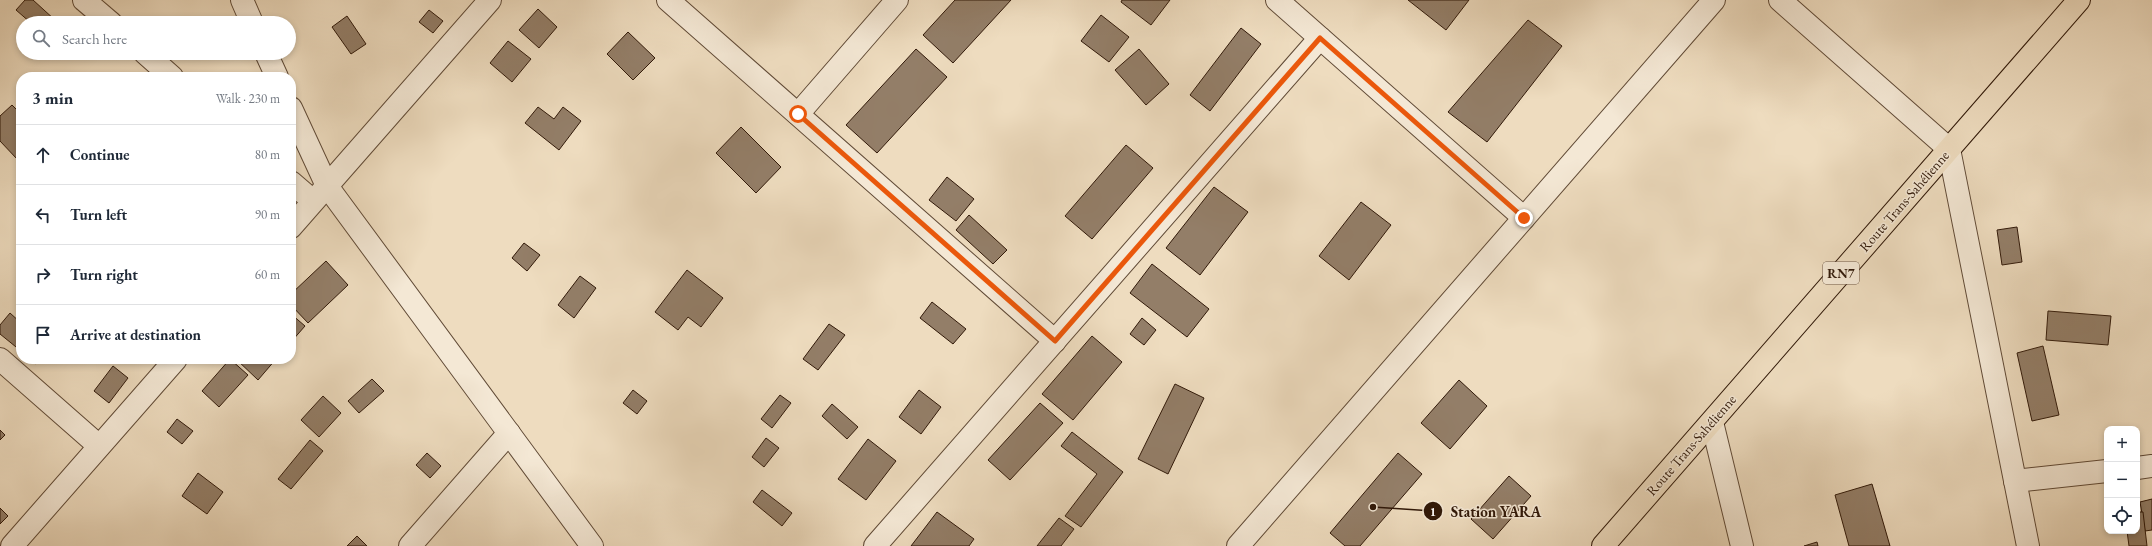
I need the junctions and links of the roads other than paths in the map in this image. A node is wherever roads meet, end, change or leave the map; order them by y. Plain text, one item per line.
1 (84, 0) edge
2 (242, 0) edge
3 (490, 0) edge
4 (668, 0) edge
5 (897, 0) edge
6 (1277, 0) edge
7 (1714, 0) edge
8 (1780, 0) edge
9 (2079, 0) edge
10 (102, 16) edge
11 (249, 16) edge
12 (1320, 38) junction
13 (153, 60) edge
14 (269, 60) edge
15 (166, 72) edge
16 (275, 72) edge
17 (798, 114) junction
18 (296, 123) edge
19 (1949, 149) junction
20 (296, 184) edge
21 (320, 194) junction
22 (1524, 218) junction
23 (296, 221) edge
24 (1055, 341) junction
25 (0, 360) edge
26 (172, 364) edge
27 (1712, 422) junction
28 (509, 433) junction
29 (99, 446) junction
30 (2152, 466) edge
31 (2140, 468) edge
32 (2104, 471) edge
33 (2015, 481) junction
34 (12, 546) edge
35 (410, 546) edge
36 (592, 546) edge
37 (875, 546) edge
38 (1238, 546) edge
39 (1603, 546) edge
40 (1742, 546) edge
41 (2028, 546) edge

1 - 10 street
2 - 11 street
3 - 21 street
4 - 17 street
5 - 17 street
6 - 12 street
7 - 22 street
8 - 19 street
9 - 19 highway, Route Trans-Sahélienne / RN7
12 - 22 street
12 - 24 street
13 - 15 street
14 - 16 street
17 - 24 street
18 - 21 street
19 - 27 highway, Route Trans-Sahélienne / RN7
19 - 33 street
20 - 21 street
21 - 23 street
21 - 28 street
22 - 38 street
24 - 37 street
25 - 29 street
26 - 29 street
27 - 39 highway, Route Trans-Sahélienne / RN7
27 - 40 street
28 - 35 street
28 - 36 street
29 - 34 street
30 - 31 street
32 - 33 street
33 - 41 street

